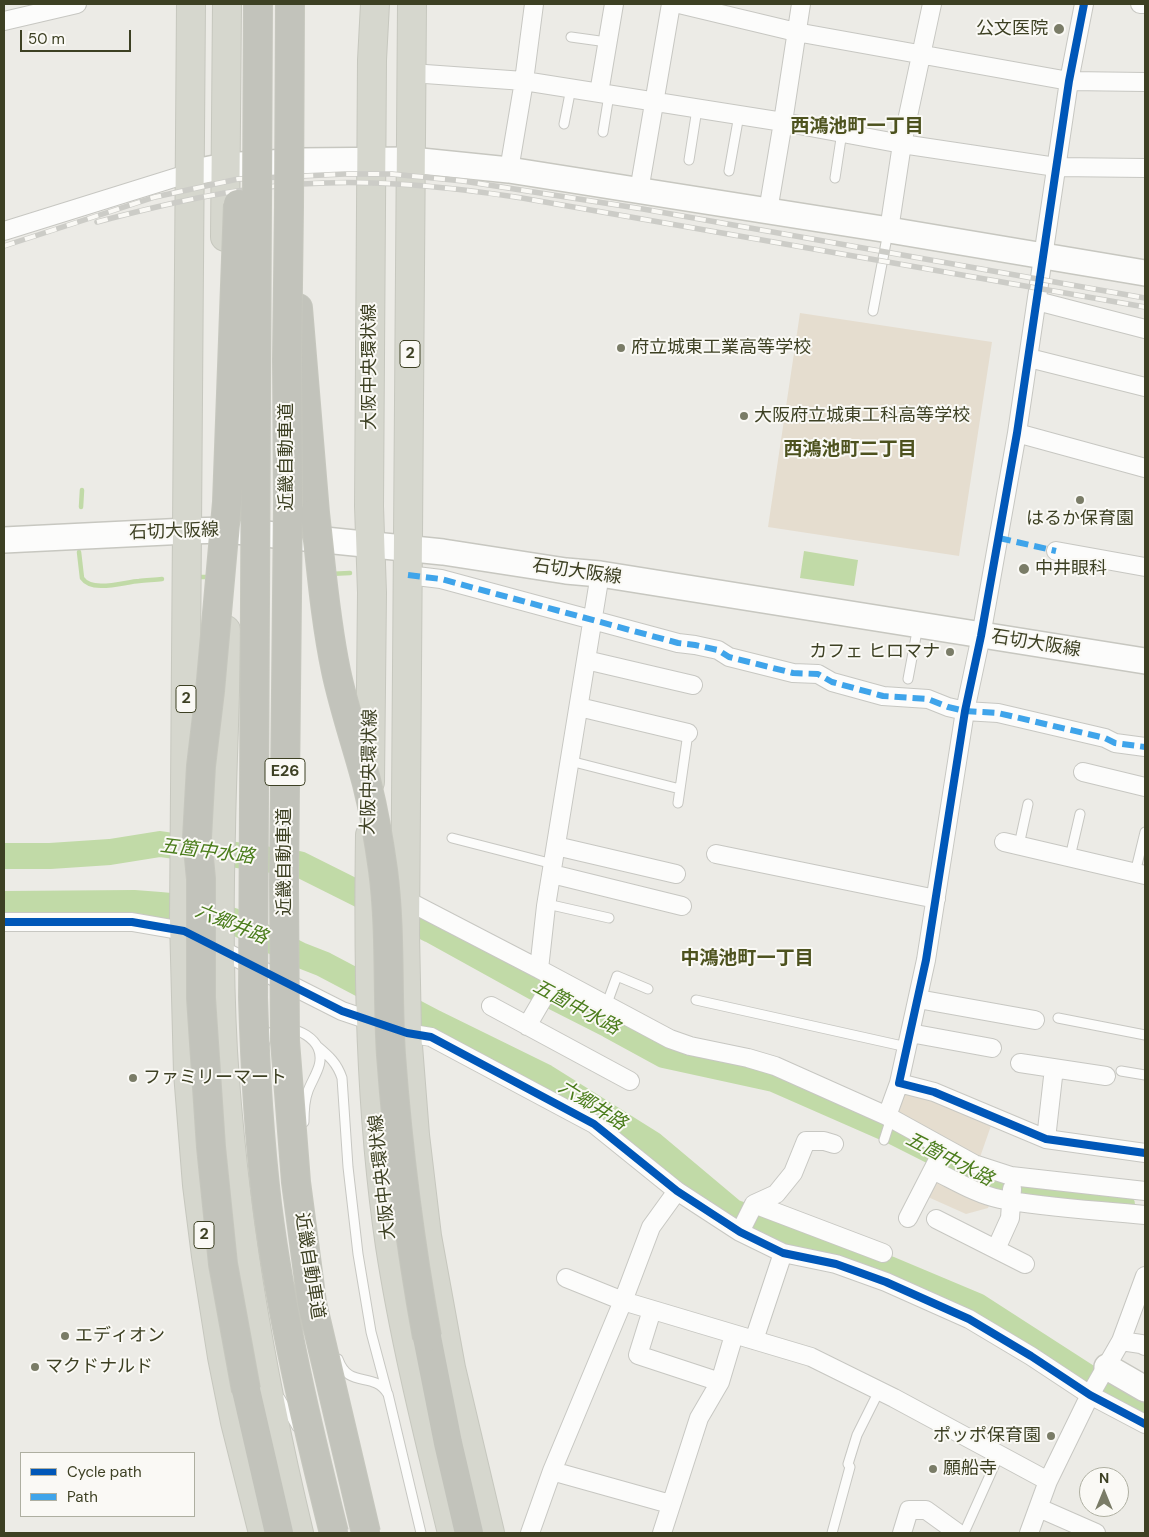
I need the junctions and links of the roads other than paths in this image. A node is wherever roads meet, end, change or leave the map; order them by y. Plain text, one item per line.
1 (77, 4) edge
2 (191, 4) edge
3 (227, 4) edge
4 (246, 4) edge
5 (258, 4) edge
6 (290, 4) edge
7 (375, 4) edge
8 (412, 4) edge
9 (534, 4) edge
10 (614, 4) edge
11 (671, 4) edge
12 (679, 4) edge
13 (801, 4) edge
14 (932, 4) edge
15 (1084, 4) edge
16 (1140, 4) edge
17 (1145, 4) edge
18 (4, 21) edge
19 (796, 32) junction
20 (571, 37) dead end
21 (607, 42) junction
22 (920, 55) junction
23 (411, 73) junction
24 (524, 81) junction
25 (1068, 81) junction
26 (1145, 82) edge
27 (570, 88) junction
28 (604, 94) junction
29 (655, 102) junction
30 (697, 109) junction
31 (739, 115) junction
32 (784, 122) junction
33 (564, 124) dead end
34 (603, 132) dead end
35 (842, 132) junction
36 (902, 144) junction
37 (372, 160) junction
38 (411, 160) junction
39 (689, 160) dead end
40 (225, 166) junction
41 (1056, 167) junction
42 (1145, 168) edge
43 (509, 170) junction
44 (729, 171) dead end
45 (190, 173) junction
46 (835, 178) dead end
47 (639, 191) junction
48 (290, 207) junction
49 (768, 212) junction
50 (889, 230) junction
51 (4, 231) edge
52 (1043, 256) junction
53 (1145, 273) edge
54 (1037, 301) junction
55 (873, 311) dead end
56 (1145, 329) edge
57 (1029, 358) junction
58 (1145, 387) edge
59 (1017, 433) junction
60 (1145, 468) edge
61 (226, 530) junction
62 (187, 531) junction
63 (4, 540) edge
64 (370, 545) junction
65 (1056, 551) dead end
66 (408, 561) junction
67 (1145, 567) edge
68 (600, 574) junction
69 (593, 619) junction
70 (918, 626) junction
71 (982, 636) junction
72 (586, 660) junction
73 (1145, 661) edge
74 (908, 679) dead end
75 (693, 685) dead end
76 (579, 707) junction
77 (965, 711) junction
78 (688, 733) joint
79 (1145, 747) edge
80 (570, 761) junction
81 (1083, 772) dead end
82 (1145, 787) edge
83 (680, 788) junction
84 (678, 803) dead end
85 (1028, 804) dead end
86 (1080, 814) dead end
87 (1145, 832) edge
88 (452, 838) dead end
89 (1012, 843) joint
90 (716, 854) dead end
91 (1070, 857) junction
92 (554, 861) junction
93 (676, 874) dead end
94 (1140, 874) edge
95 (936, 899) junction
96 (406, 901) junction
97 (547, 904) junction
98 (682, 906) dead end
99 (609, 918) dead end
100 (4, 922) edge
101 (184, 925) junction
102 (220, 940) junction
103 (539, 968) junction
104 (553, 982) junction
105 (648, 989) dead end
106 (918, 999) junction
107 (696, 1000) dead end
108 (491, 1006) dead end
109 (606, 1006) junction
110 (371, 1013) junction
111 (1058, 1018) dead end
112 (1034, 1020) dead end
113 (527, 1026) junction
114 (407, 1028) junction
115 (1145, 1035) edge
116 (909, 1040) junction
117 (317, 1046) junction
118 (992, 1048) dead end
119 (1020, 1063) dead end
120 (1054, 1068) junction
121 (1113, 1074) joint
122 (1145, 1075) edge
123 (630, 1081) dead end
124 (899, 1083) junction
125 (889, 1117) junction
126 (304, 1132) dead end
127 (1046, 1139) junction
128 (884, 1140) dead end
129 (834, 1144) dead end
130 (944, 1148) junction
131 (1145, 1153) edge
132 (932, 1170) junction
133 (1012, 1176) junction
134 (677, 1191) junction
135 (1145, 1191) edge
136 (1012, 1200) junction
137 (754, 1204) junction
138 (1145, 1215) edge
139 (908, 1218) dead end
140 (936, 1219) dead end
141 (740, 1232) junction
142 (996, 1249) junction
143 (784, 1253) junction
144 (883, 1253) dead end
145 (1025, 1264) dead end
146 (1145, 1276) edge
147 (566, 1278) dead end
148 (622, 1301) junction
149 (652, 1310) junction
150 (734, 1334) junction
151 (754, 1340) junction
152 (1121, 1341) junction
153 (1145, 1346) edge
154 (336, 1352) dead end
155 (1107, 1367) junction
156 (357, 1378) junction
157 (255, 1382) junction
158 (720, 1382) junction
159 (323, 1388) dead end
160 (1145, 1388) edge
161 (879, 1391) junction
162 (1092, 1392) junction
163 (388, 1394) junction
164 (313, 1405) dead end
165 (314, 1421) junction
166 (1145, 1424) edge
167 (999, 1455) junction
168 (552, 1471) junction
169 (327, 1477) junction
170 (1048, 1481) junction
171 (670, 1504) junction
172 (1039, 1508) junction
173 (263, 1533) edge
174 (279, 1533) edge
175 (299, 1533) edge
176 (334, 1533) edge
177 (340, 1533) edge
178 (366, 1533) edge
179 (421, 1533) edge
180 (452, 1533) edge
181 (469, 1533) edge
182 (490, 1533) edge
183 (530, 1533) edge
184 (662, 1533) edge
185 (832, 1533) edge
186 (902, 1533) edge
187 (958, 1533) edge
188 (964, 1533) edge
189 (1029, 1533) edge
190 (1096, 1533) edge

1 - 18 street
2 - 45 main road, 2
3 - 40 main road, 2
4 - 157 highway, bridge
5 - 176 highway, 近畿自動車道 / E26, bridge
6 - 48 highway, 近畿自動車道 / E26, bridge
7 - 37 main road, 大阪中央環状線
8 - 23 main road, 2
9 - 24 street
10 - 21 street
11 - 29 street
12 - 19 street
13 - 19 street
14 - 22 street
15 - 25 street
16 - 17 street
19 - 22 street
19 - 32 street
20 - 21 lane
21 - 28 street
22 - 25 street
22 - 36 street
23 - 24 street
23 - 38 main road, 2
24 - 27 street
24 - 43 street
25 - 26 street
25 - 41 street
27 - 28 street
27 - 33 lane
28 - 29 street
28 - 34 lane
29 - 30 street
29 - 47 street
30 - 31 street
30 - 39 lane
31 - 32 street
31 - 44 lane
32 - 35 street
32 - 49 street
35 - 36 street
35 - 46 lane
36 - 41 street
36 - 50 street
37 - 38 main road
37 - 40 main road
37 - 64 main road, 大阪中央環状線
38 - 43 main road
38 - 66 main road, 2
40 - 45 main road
40 - 61 main road, 2
41 - 42 street
41 - 52 street
43 - 47 main road
45 - 51 street
45 - 62 main road, 2
47 - 49 main road
48 - 178 highway, 近畿自動車道 / E26, bridge
48 - 181 highway, bridge
49 - 50 main road
50 - 52 main road
50 - 55 lane
52 - 53 main road
52 - 54 street
54 - 56 street
54 - 57 street
57 - 58 street
57 - 59 street
59 - 60 street
59 - 71 street
61 - 62 main road, 石切大阪線
61 - 64 main road, 石切大阪線
61 - 102 main road, 2
62 - 63 main road, 石切大阪線
62 - 101 main road, 2
64 - 66 main road, 石切大阪線
64 - 110 main road, 大阪中央環状線
65 - 67 street
66 - 68 main road, 石切大阪線
66 - 69 street
66 - 96 main road, 2
68 - 69 street
68 - 70 main road, 石切大阪線
69 - 72 street
69 - 77 street
70 - 71 main road, 石切大阪線
70 - 74 lane
71 - 73 main road, 石切大阪線
71 - 77 street
72 - 75 street
72 - 76 street
76 - 78 street
76 - 80 street
77 - 79 street
77 - 95 street
78 - 83 lane
80 - 83 lane
80 - 92 street
81 - 82 street
83 - 84 lane
85 - 89 lane
86 - 91 lane
87 - 94 lane
88 - 92 lane
89 - 91 street
90 - 95 street
91 - 94 street
92 - 93 street
92 - 97 street
92 - 98 street
95 - 106 street
96 - 103 street
96 - 114 main road, 2
97 - 99 lane
97 - 103 street
100 - 101 street
101 - 102 street
101 - 173 main road, 2
102 - 110 street
102 - 157 main road, 2
103 - 104 street
104 - 109 street
104 - 113 street
105 - 109 lane
106 - 112 street
106 - 116 street
107 - 116 lane
108 - 113 street
109 - 125 street
110 - 114 street
110 - 180 main road, 大阪中央環状線
111 - 115 lane
113 - 123 street
114 - 134 street
114 - 182 main road, 2
116 - 118 street
116 - 124 street
117 - 126 lane
117 - 163 lane
117 - 165 lane
119 - 120 street
120 - 121 street
120 - 127 street
121 - 122 lane
124 - 125 street
124 - 127 street
125 - 128 lane
125 - 130 street
127 - 131 street
129 - 137 street
130 - 132 street
130 - 133 street
132 - 136 street
132 - 139 street
133 - 135 street
133 - 136 street
134 - 141 street
134 - 148 street
136 - 138 street
136 - 142 street
137 - 141 street
137 - 144 street
140 - 142 street
141 - 143 street
142 - 145 street
143 - 151 street
143 - 162 street
146 - 152 street
147 - 148 street
148 - 149 street
148 - 168 street
149 - 150 street
149 - 158 street
150 - 151 street
150 - 158 street
151 - 161 street
152 - 153 street
152 - 155 street
154 - 156 lane
155 - 160 main road
155 - 162 street
156 - 159 lane
156 - 163 lane
157 - 169 lane
157 - 174 highway
157 - 175 main road, 2
158 - 171 street
161 - 167 street
161 - 185 lane
162 - 166 street
162 - 170 street
163 - 179 lane
164 - 165 lane
165 - 169 lane
167 - 170 street
167 - 188 lane
168 - 171 street
168 - 183 street
169 - 177 lane
170 - 172 street
171 - 184 street
172 - 189 street
172 - 190 street
186 - 187 street

